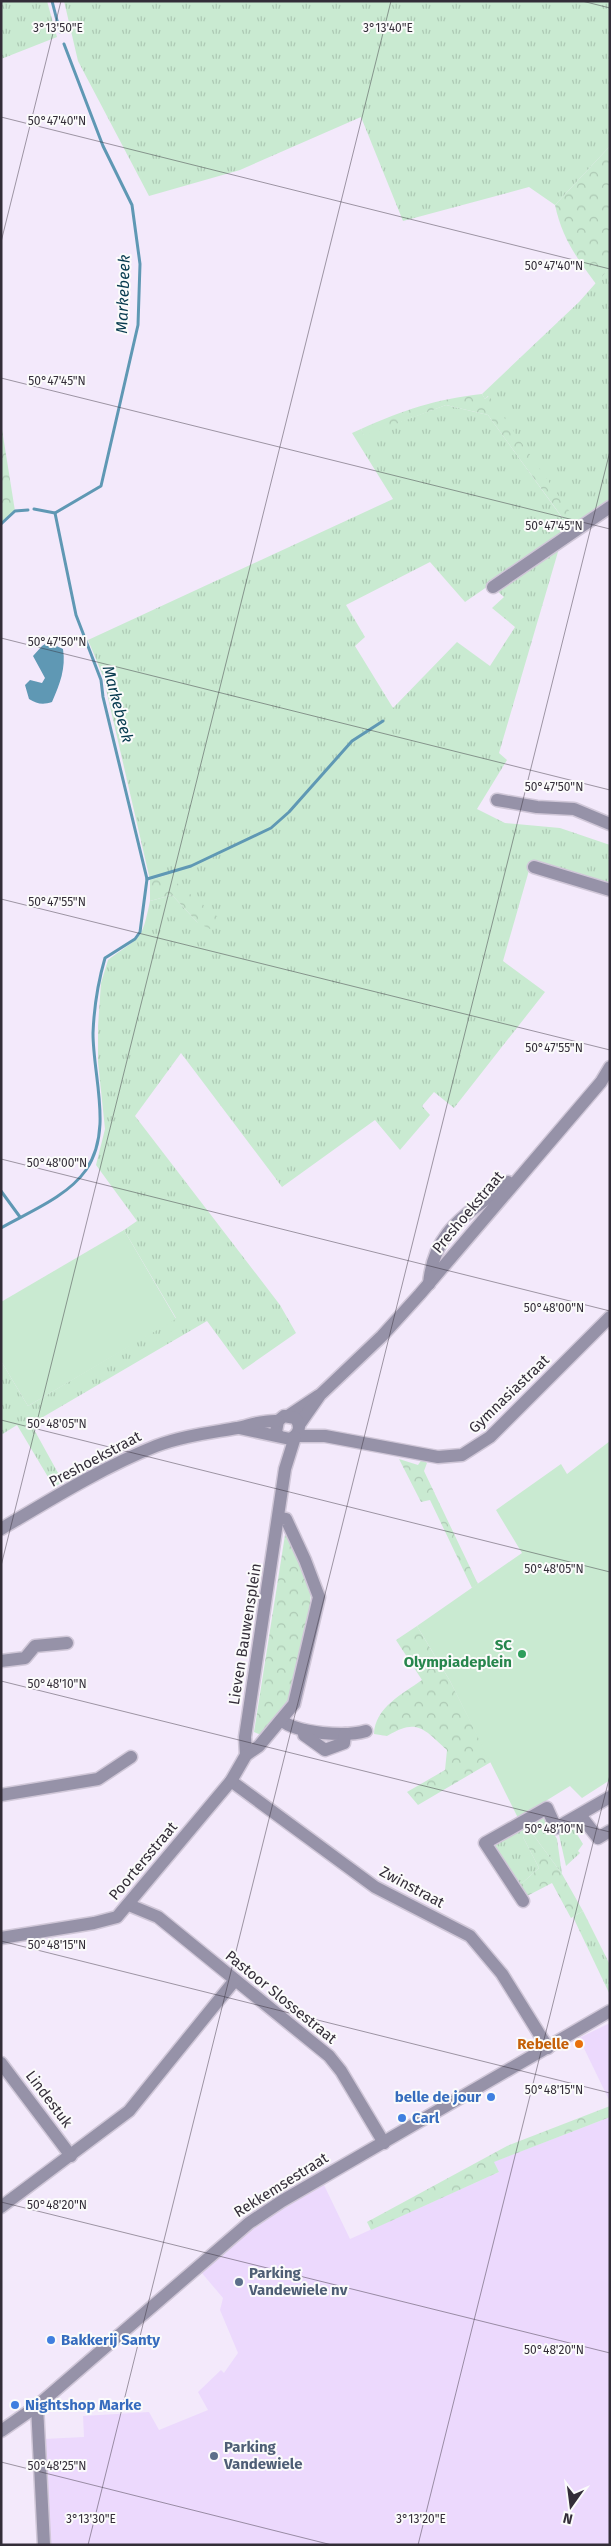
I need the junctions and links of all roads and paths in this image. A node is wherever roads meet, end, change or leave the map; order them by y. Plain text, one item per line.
1 (610, 507) edge
2 (493, 587) dead end
3 (497, 800) dead end
4 (610, 824) edge
5 (534, 868) dead end
6 (610, 890) edge
7 (610, 1068) edge
8 (533, 1162) junction
9 (429, 1284) junction
10 (610, 1317) edge
11 (320, 1395) junction
12 (283, 1418) junction
13 (239, 1428) junction
14 (297, 1431) junction
15 (280, 1437) junction
16 (285, 1469) junction
17 (279, 1518) junction
18 (1, 1529) edge
19 (67, 1643) dead end
20 (1, 1661) edge
21 (280, 1720) junction
22 (366, 1730) dead end
23 (246, 1755) junction
24 (131, 1757) dead end
25 (231, 1781) junction
26 (1, 1795) edge
27 (610, 1797) edge
28 (580, 1815) junction
29 (610, 1830) edge
30 (522, 1901) dead end
31 (129, 1905) junction
32 (1, 1938) edge
33 (235, 1980) junction
34 (610, 2011) edge
35 (548, 2048) junction
36 (1, 2063) edge
37 (384, 2143) junction
38 (71, 2156) junction
39 (1, 2208) edge
40 (37, 2406) junction
41 (1, 2431) edge
42 (44, 2545) edge

1 - 2 street
3 - 4 street
5 - 6 street
7 - 8 street, Preshoekstraat
8 - 9 street, Preshoekstraat
8 - 9 street, Preshoekstraat
9 - 11 street, Preshoekstraat
10 - 14 street, Gymnasiastraat
11 - 12 street, Preshoekstraat
11 - 14 street, Preshoekstraat
12 - 13 street, Preshoekstraat
12 - 14 street
12 - 15 street
13 - 15 street, Preshoekstraat
13 - 18 street, Preshoekstraat
14 - 15 street
14 - 16 street, Lieven Bauwensplein
15 - 16 street, Lieven Bauwensplein
16 - 17 street, Lieven Bauwensplein
17 - 21 street
17 - 23 street, Lieven Bauwensplein
19 - 20 street
21 - 22 street
21 - 23 street
23 - 25 street
24 - 26 street
25 - 31 street, Poortersstraat
25 - 35 street, Zwinstraat
27 - 28 street
28 - 29 street
28 - 30 street
31 - 32 street, Poortersstraat
31 - 33 street, Pastoor Slossestraat
33 - 37 street, Pastoor Slossestraat
33 - 38 street
34 - 35 street, Rekkemsestraat
35 - 37 street, Rekkemsestraat
36 - 38 street, Lindestuk
37 - 40 street, Rekkemsestraat
38 - 39 street
40 - 41 street, Rekkemsestraat
40 - 42 street

